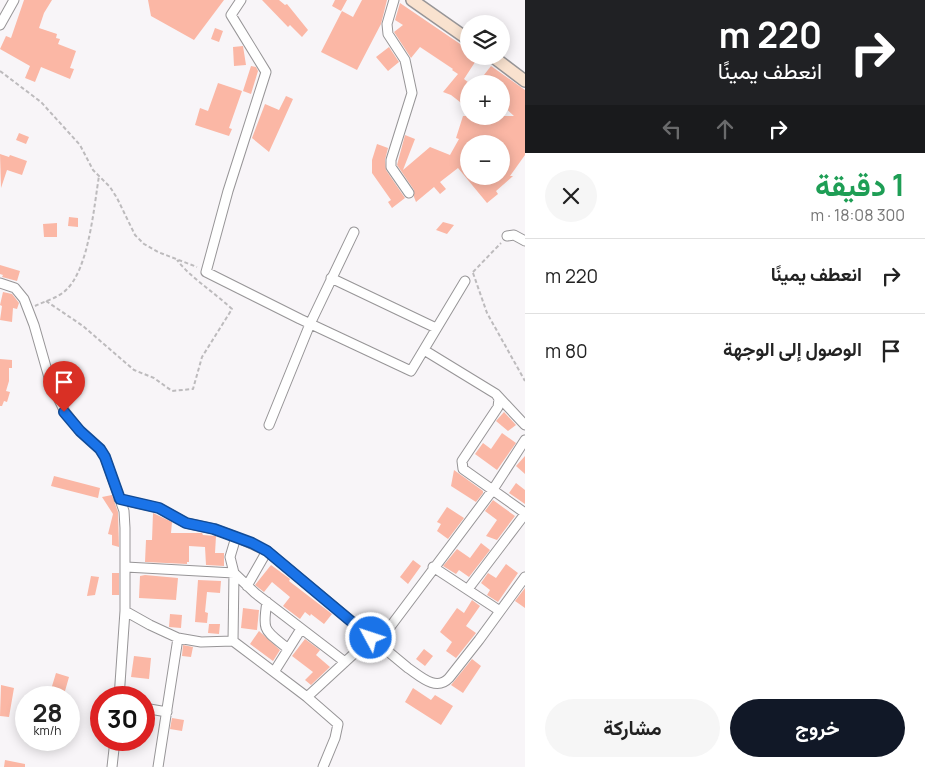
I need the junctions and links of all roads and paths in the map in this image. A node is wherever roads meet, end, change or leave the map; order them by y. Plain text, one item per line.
1 (14, 0) edge
2 (242, 0) edge
3 (394, 0) edge
4 (412, 0) edge
5 (0, 25) edge
6 (460, 34) edge
7 (504, 65) edge
8 (0, 71) edge
9 (525, 81) edge
10 (99, 176) junction
11 (409, 193) dead end
12 (354, 232) dead end
13 (507, 236) joint
14 (525, 242) edge
15 (177, 260) junction
16 (206, 272) junction
17 (472, 273) junction
18 (331, 278) junction
19 (465, 281) joint
20 (0, 283) edge
21 (46, 301) junction
22 (29, 309) junction
23 (310, 324) junction
24 (436, 328) junction
25 (424, 350) junction
26 (525, 381) edge
27 (496, 394) junction
28 (525, 424) edge
29 (269, 425) dead end
30 (525, 440) edge
31 (492, 491) junction
32 (120, 499) junction
33 (525, 513) edge
34 (236, 538) junction
35 (267, 551) junction
36 (126, 567) junction
37 (434, 567) junction
38 (234, 573) junction
39 (525, 577) edge
40 (248, 586) junction
41 (468, 589) junction
42 (267, 602) junction
43 (125, 611) junction
44 (500, 611) junction
45 (301, 628) junction
46 (178, 638) junction
47 (375, 640) junction
48 (233, 641) junction
49 (288, 648) junction
50 (345, 662) junction
51 (274, 672) junction
52 (120, 686) edge
53 (307, 697) junction
54 (155, 710) edge
55 (167, 712) junction
56 (114, 751) edge
57 (112, 767) edge
58 (158, 767) edge
59 (323, 767) edge

1 - 5 street
2 - 16 street
3 - 11 street
4 - 6 street
7 - 9 street
8 - 10 path
10 - 15 path
10 - 21 path
12 - 18 street
13 - 14 street
13 - 17 path
15 - 16 path
15 - 21 path
16 - 23 street
17 - 19 path
17 - 26 path
18 - 23 street
18 - 24 street
19 - 24 street
20 - 22 street
21 - 22 path
22 - 32 street
23 - 25 street
23 - 29 street
24 - 25 street
25 - 27 street
27 - 28 street
27 - 31 street
30 - 31 street
31 - 33 street
31 - 37 street
32 - 34 street
32 - 36 street
33 - 41 street
34 - 35 street
34 - 38 street
35 - 40 street
35 - 47 street
36 - 38 street
36 - 43 street
37 - 41 street
37 - 47 street
38 - 40 street
38 - 48 street
39 - 44 street
40 - 42 street
41 - 44 street
42 - 45 street
42 - 49 street
43 - 46 street
43 - 52 street
44 - 47 street
45 - 49 street
45 - 50 street
46 - 48 street
46 - 55 street
47 - 50 street
48 - 51 street
49 - 51 street
50 - 53 street
51 - 53 street
53 - 59 street
54 - 55 street
55 - 58 street
56 - 57 street

